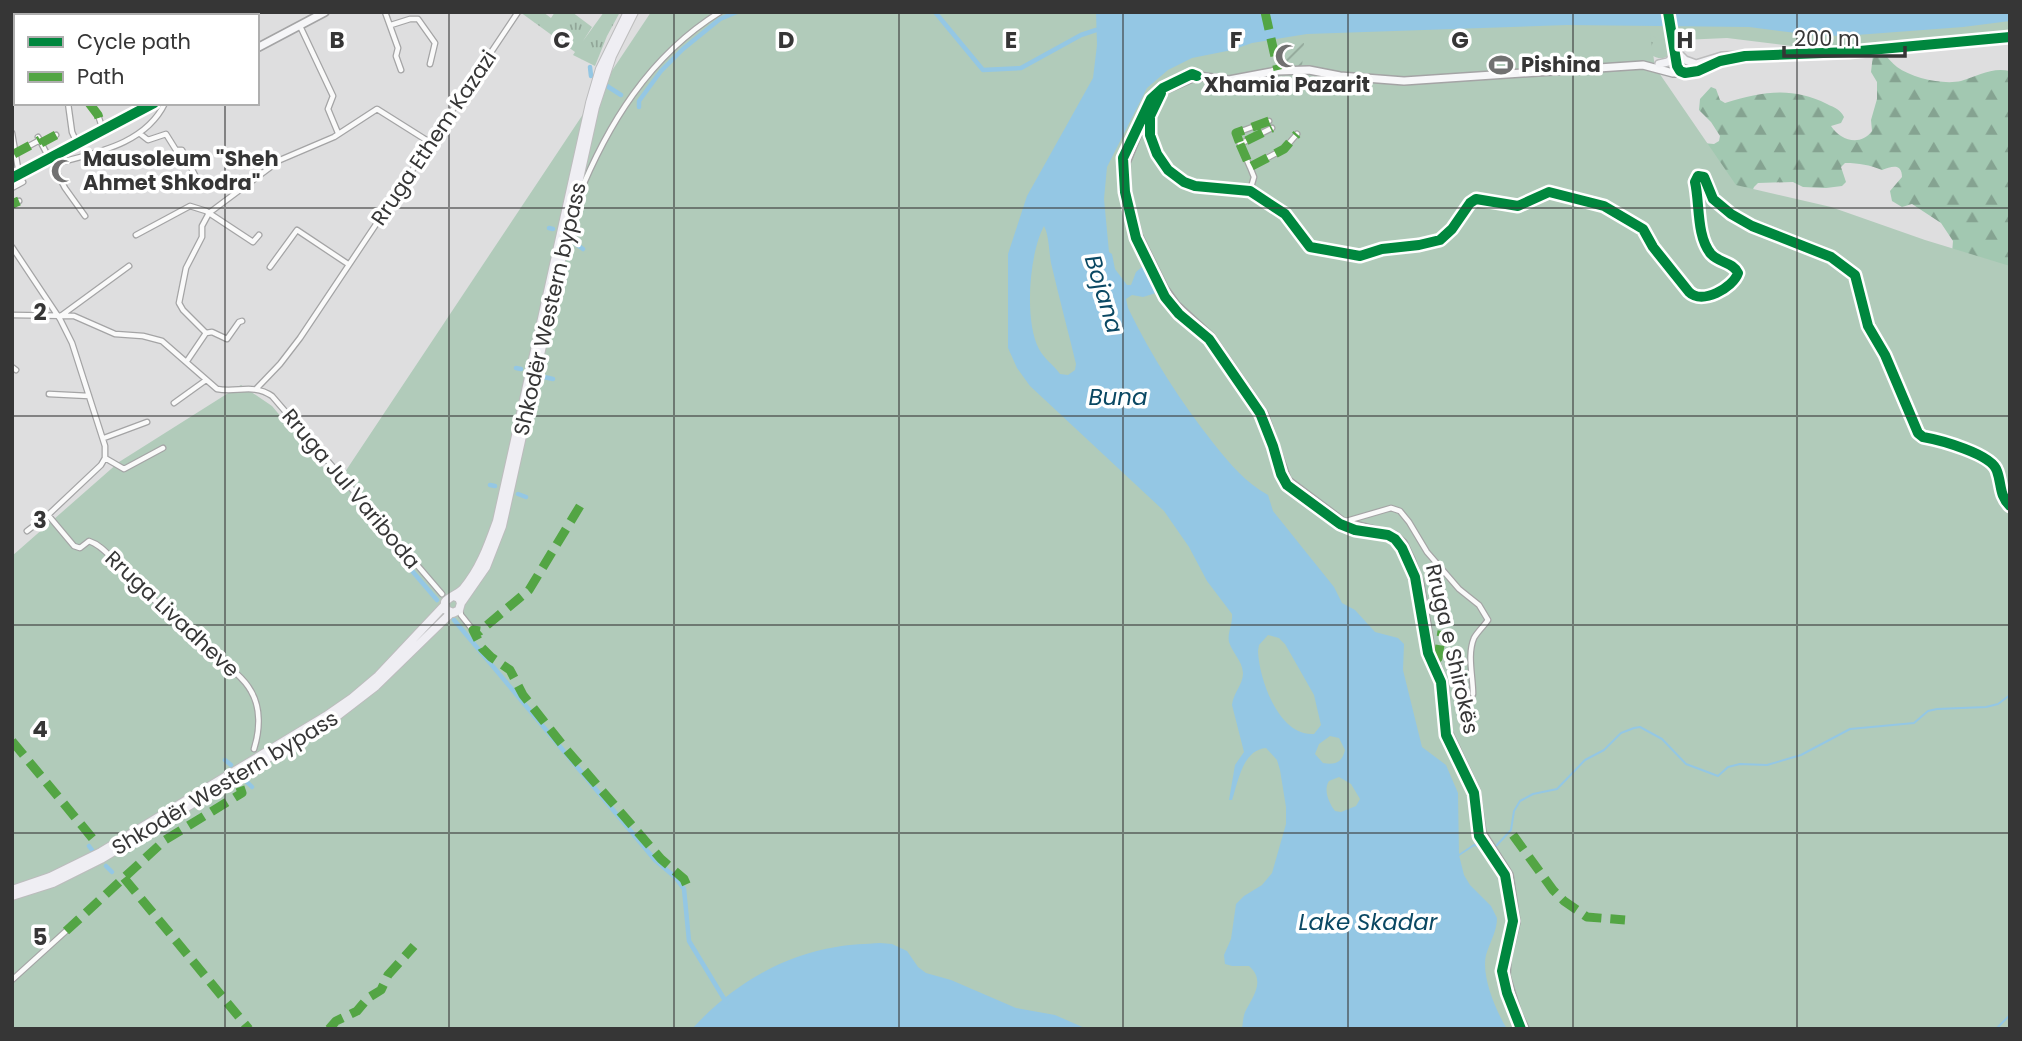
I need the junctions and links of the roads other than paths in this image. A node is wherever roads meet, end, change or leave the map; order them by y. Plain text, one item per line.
1 (325, 12) edge
2 (386, 12) edge
3 (518, 12) edge
4 (628, 12) edge
5 (634, 12) edge
6 (720, 12) edge
7 (1668, 12) edge
8 (29, 13) edge
9 (44, 13) edge
10 (391, 25) junction
11 (300, 26) junction
12 (2010, 37) edge
13 (259, 47) edge
14 (1676, 54) junction
15 (1745, 56) junction
16 (1702, 63) junction
17 (430, 64) dead end
18 (1659, 64) junction
19 (1623, 66) junction
20 (401, 70) dead end
21 (1681, 71) junction
22 (1161, 93) junction
23 (68, 105) edge
24 (91, 105) edge
25 (96, 105) edge
26 (150, 105) edge
27 (163, 105) edge
28 (93, 108) junction
29 (1269, 121) dead end
30 (1272, 128) dead end
31 (103, 130) junction
32 (12, 133) edge
33 (139, 133) junction
34 (338, 133) junction
35 (1297, 134) dead end
36 (56, 135) dead end
37 (40, 140) junction
38 (77, 143) junction
39 (430, 143) junction
40 (1240, 144) junction
41 (14, 154) junction
42 (52, 161) junction
43 (14, 162) edge
44 (1250, 167) junction
45 (18, 178) edge
46 (197, 179) dead end
47 (12, 188) edge
48 (1250, 191) junction
49 (19, 201) dead end
50 (12, 204) edge
51 (209, 213) junction
52 (85, 216) dead end
53 (571, 218) junction
54 (136, 235) dead end
55 (259, 235) dead end
56 (12, 247) edge
57 (14, 256) edge
58 (348, 264) junction
59 (129, 266) dead end
60 (270, 267) dead end
61 (12, 315) edge
62 (60, 315) junction
63 (242, 321) dead end
64 (206, 333) junction
65 (187, 361) junction
66 (206, 380) junction
67 (256, 388) junction
68 (49, 394) dead end
69 (89, 396) junction
70 (174, 403) dead end
71 (147, 422) dead end
72 (104, 438) junction
73 (163, 448) dead end
74 (105, 458) junction
75 (2010, 506) edge
76 (48, 515) junction
77 (1342, 522) junction
78 (27, 531) dead end
79 (452, 605) junction
80 (473, 630) dead end
81 (1473, 694) dead end
82 (254, 749) dead end
83 (12, 890) edge
84 (12, 896) edge
85 (66, 931) dead end
86 (12, 980) edge
87 (1525, 1029) edge

1 - 11 main road
2 - 10 street
3 - 39 street, Rruga Ethem Kazazi
4 - 79 highway, Shkodër Western bypass
5 - 53 highway, Shkodër Western bypass
6 - 53 street
7 - 14 main road
8 - 9 street
10 - 17 street
10 - 20 street
11 - 13 main road
11 - 34 street
12 - 15 main road
14 - 16 main road
14 - 18 main road
14 - 21 main road
15 - 16 main road
15 - 21 main road
16 - 21 main road
18 - 19 main road
18 - 21 main road
19 - 21 main road
19 - 22 main road
22 - 48 street
22 - 77 main road, Rruga e Shirokës
23 - 38 street
24 - 28 street
25 - 28 street
26 - 31 main road
27 - 33 street
28 - 31 street
29 - 40 street
30 - 40 street
31 - 38 main road
32 - 41 street
33 - 42 street
33 - 46 street
34 - 39 street
34 - 51 street
35 - 44 street
36 - 37 street
37 - 41 street
37 - 42 street
38 - 42 main road
39 - 58 street, Rruga Ethem Kazazi
40 - 44 street
41 - 43 street
42 - 45 main road
42 - 52 street
43 - 45 street
44 - 48 street
45 - 47 street
48 - 75 street
49 - 50 street
51 - 54 street
51 - 55 street
51 - 64 street
53 - 79 highway, Shkodër Western bypass
56 - 57 street
57 - 62 street
58 - 60 street
58 - 67 street, Rruga Ethem Kazazi
59 - 62 street
61 - 62 street
62 - 65 street
62 - 69 street
63 - 64 street
64 - 65 street
65 - 66 street
66 - 67 street
66 - 70 street
67 - 79 street, Rruga Jul Variboda
68 - 69 street
69 - 72 street
71 - 72 street
72 - 74 street
73 - 74 street
74 - 76 street
76 - 78 street
76 - 82 street, Rruga Livadheve
77 - 81 street
77 - 87 main road, Rruga e Shirokës
79 - 80 street, Rruga Jul Variboda
79 - 83 highway, Shkodër Western bypass
79 - 84 highway, Shkodër Western bypass
85 - 86 street

